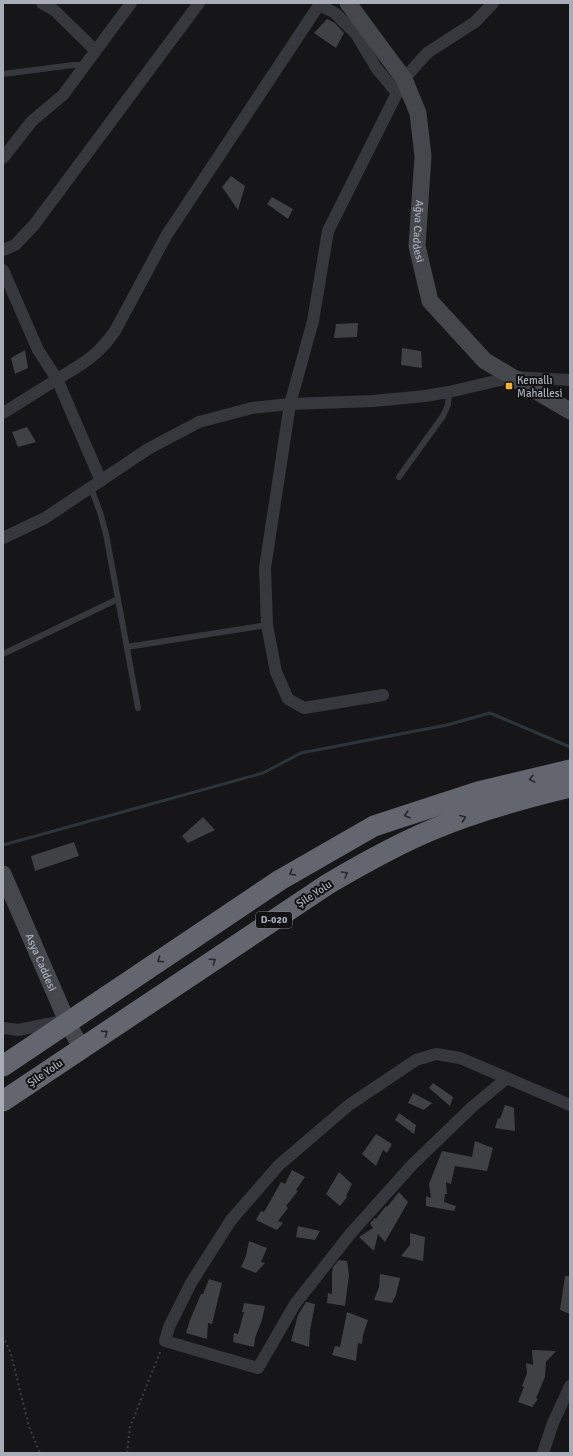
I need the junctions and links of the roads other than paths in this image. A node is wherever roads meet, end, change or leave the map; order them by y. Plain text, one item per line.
1 (42, 3) edge
2 (131, 3) edge
3 (199, 3) edge
4 (348, 3) edge
5 (493, 3) edge
6 (95, 50) junction
7 (84, 65) junction
8 (3, 74) edge
9 (400, 86) junction
10 (3, 158) edge
11 (3, 250) edge
12 (3, 270) edge
13 (513, 377) junction
14 (57, 379) junction
15 (570, 380) edge
16 (449, 392) junction
17 (290, 404) junction
18 (570, 411) edge
19 (3, 413) edge
20 (399, 477) dead end
21 (96, 484) junction
22 (3, 538) edge
23 (118, 599) junction
24 (267, 626) junction
25 (127, 647) junction
26 (3, 654) edge
27 (383, 695) dead end
28 (138, 708) dead end
29 (570, 770) edge
30 (570, 787) edge
31 (3, 874) edge
32 (67, 1021) junction
33 (3, 1028) edge
34 (82, 1048) junction
35 (3, 1066) edge
36 (508, 1078) junction
37 (3, 1101) edge
38 (570, 1105) edge
39 (570, 1386) edge
40 (543, 1453) edge

1 - 6 street
2 - 6 street
3 - 11 street
4 - 9 street, Ağva Caddesi
5 - 9 street
6 - 7 street
7 - 8 lane
7 - 10 street
9 - 13 street, Ağva Caddesi
9 - 14 street
9 - 17 street
12 - 14 street
13 - 15 street
13 - 16 street
13 - 18 street, Ağva Caddesi
14 - 19 street
14 - 21 street
16 - 17 street
16 - 20 lane
17 - 21 street
17 - 24 street
21 - 22 street
21 - 23 lane
23 - 25 lane
23 - 26 lane
24 - 25 lane
24 - 27 street
25 - 28 lane
29 -> 32 highway, D-020
34 -> 30 highway, Şile Yolu / D-020
31 - 32 street, Asya Caddesi
32 - 33 street
32 - 34 street, Asya Caddesi
32 - 35 highway, D-020
34 - 37 highway, Şile Yolu / D-020
36 - 36 street
36 - 38 street
39 - 40 street

